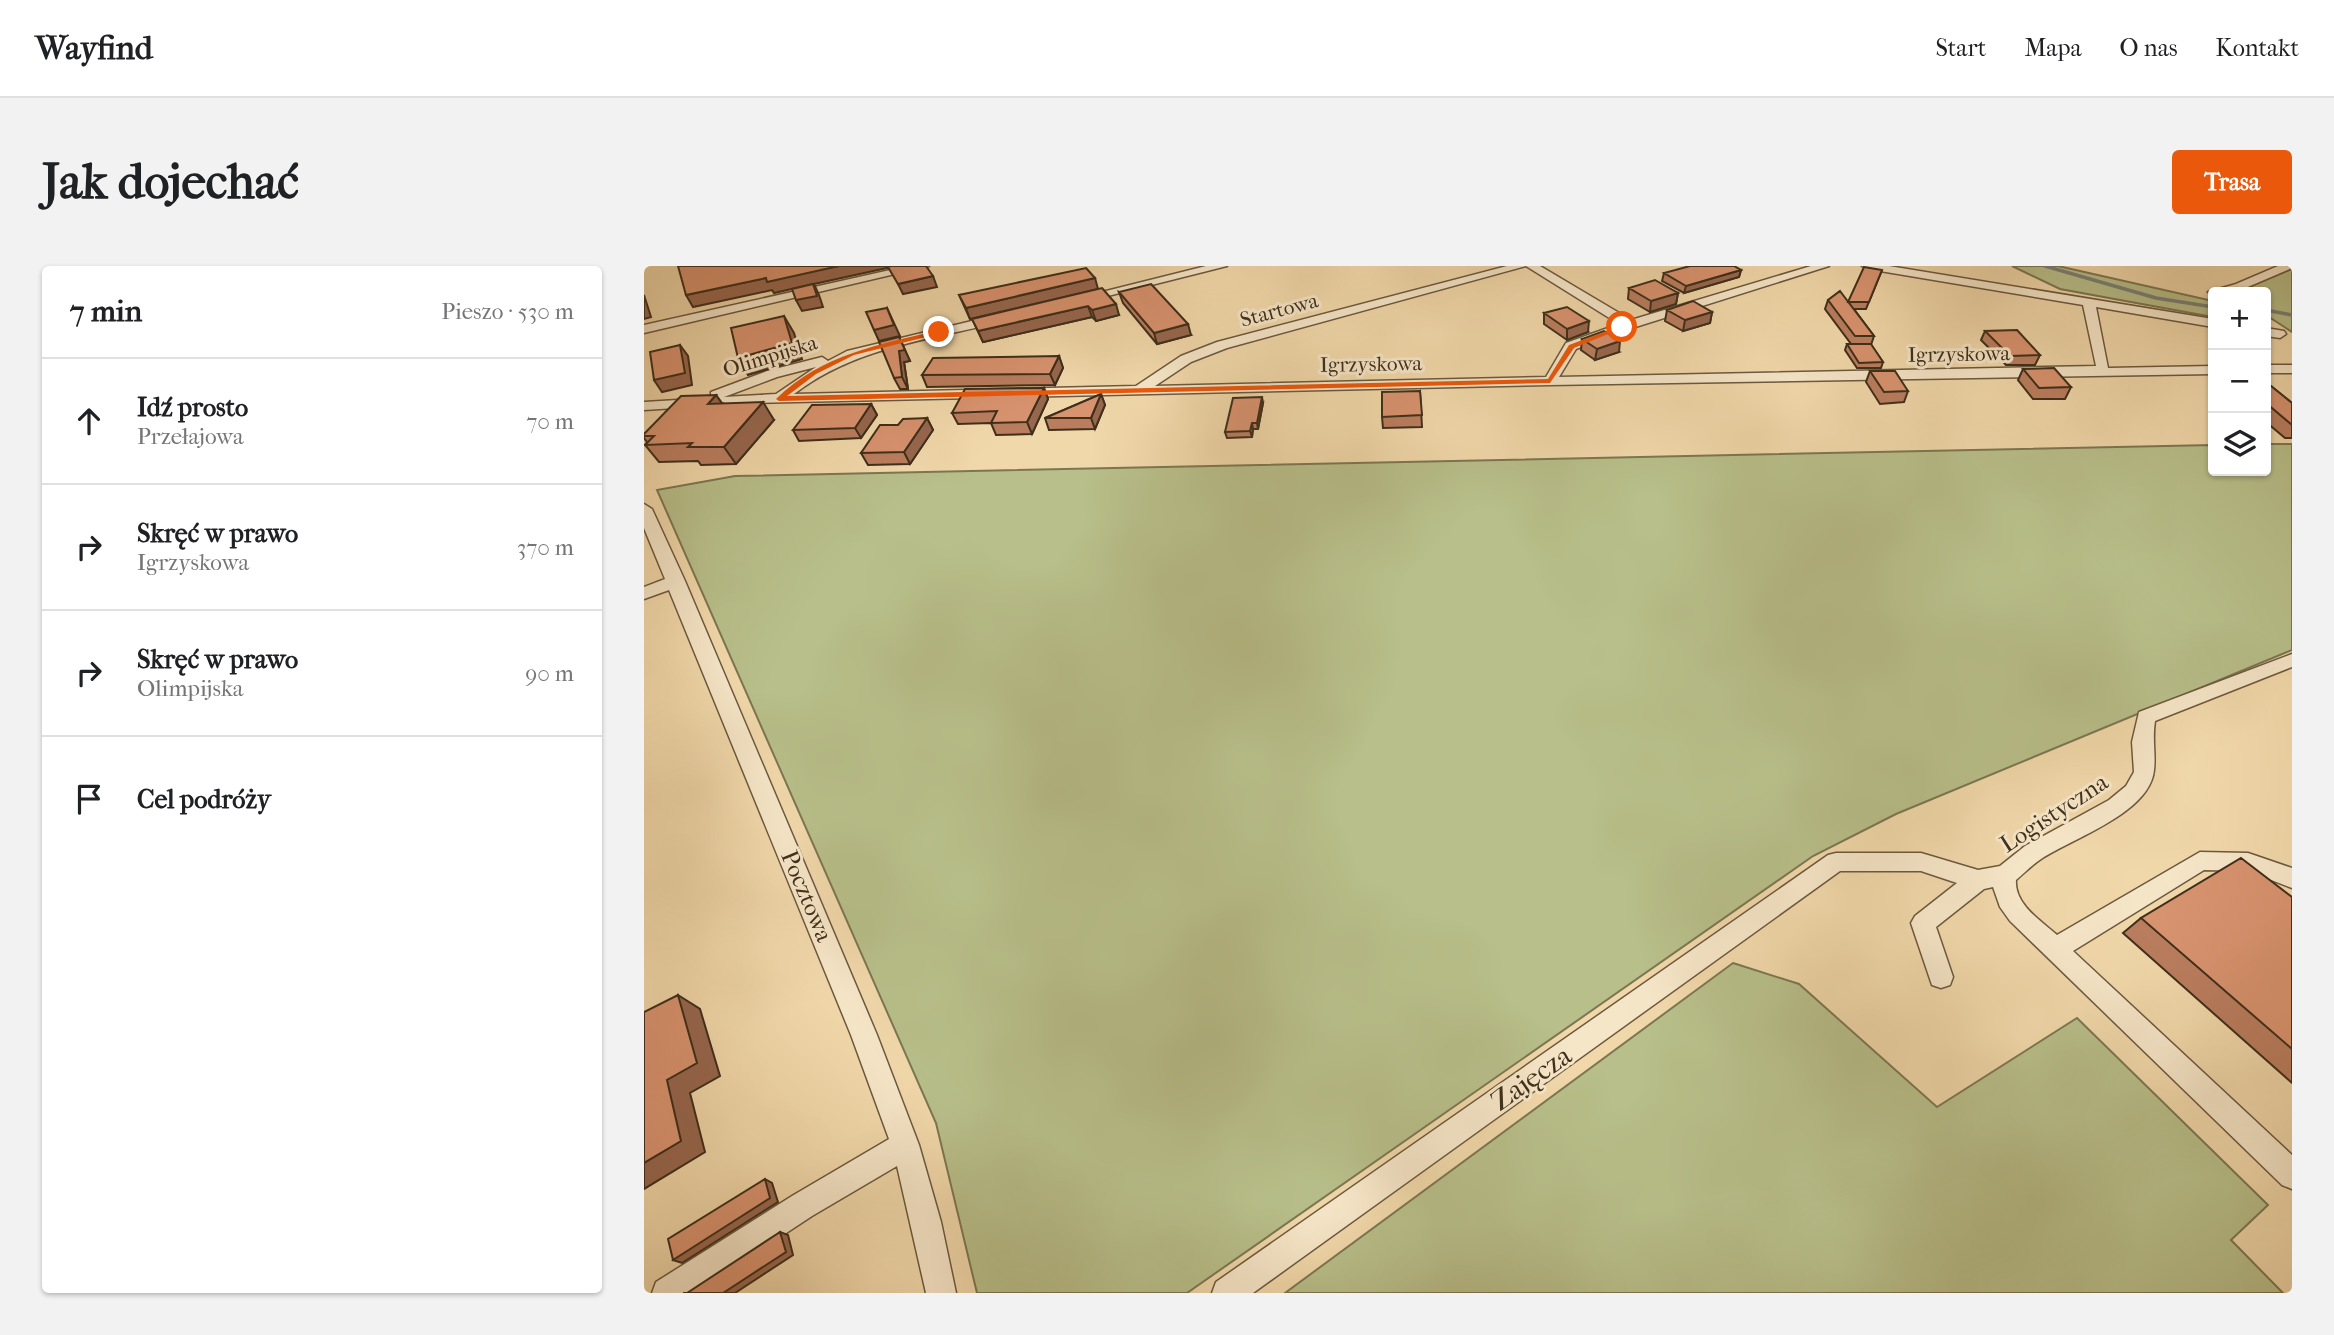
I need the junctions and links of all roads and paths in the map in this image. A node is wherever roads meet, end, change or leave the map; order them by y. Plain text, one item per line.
1 (923, 266) edge
2 (1221, 266) edge
3 (1520, 266) edge
4 (1532, 266) edge
5 (1823, 266) edge
6 (1868, 266) edge
7 (2288, 266) edge
8 (2239, 287) edge
9 (1065, 303) edge
10 (2089, 303) junction
11 (1013, 315) edge
12 (2208, 322) edge
13 (1630, 325) junction
14 (644, 329) edge
15 (2271, 333) edge
16 (2280, 334) dead end
17 (852, 354) junction
18 (2271, 369) edge
19 (2292, 369) edge
20 (2208, 370) edge
21 (2099, 372) junction
22 (1550, 381) junction
23 (1138, 391) junction
24 (779, 399) junction
25 (701, 401) junction
26 (644, 406) edge
27 (644, 509) edge
28 (676, 581) junction
29 (644, 593) edge
30 (2292, 660) edge
31 (2006, 875) junction
32 (2292, 878) edge
33 (1978, 880) junction
34 (2055, 950) junction
35 (1941, 977) dead end
36 (905, 1145) junction
37 (2292, 1175) edge
38 (667, 1293) edge
39 (941, 1293) edge
40 (1227, 1293) edge

1 - 14 street
2 - 9 street
3 - 23 street, Startowa
4 - 13 street
5 - 13 street
6 - 10 street
7 - 8 street
10 - 12 street
10 - 21 street
11 - 17 street, Olimpijska
13 - 22 street
15 - 16 street
17 - 24 street, Olimpijska
17 - 25 street, Olimpijska
18 - 19 street
20 - 21 street, Igrzyskowa
21 - 22 street, Igrzyskowa
22 - 23 street, Igrzyskowa
23 - 24 street, Igrzyskowa
24 - 25 street, Igrzyskowa
25 - 26 street, Igrzyskowa
27 - 28 street, Pocztowa
28 - 29 street
28 - 36 street, Pocztowa
30 - 31 street, Logistyczna
31 - 33 street, Logistyczna
31 - 34 street
32 - 34 street
33 - 35 street
33 - 40 street, Zajęcza
34 - 37 street
36 - 38 street
36 - 39 street, Pocztowa

